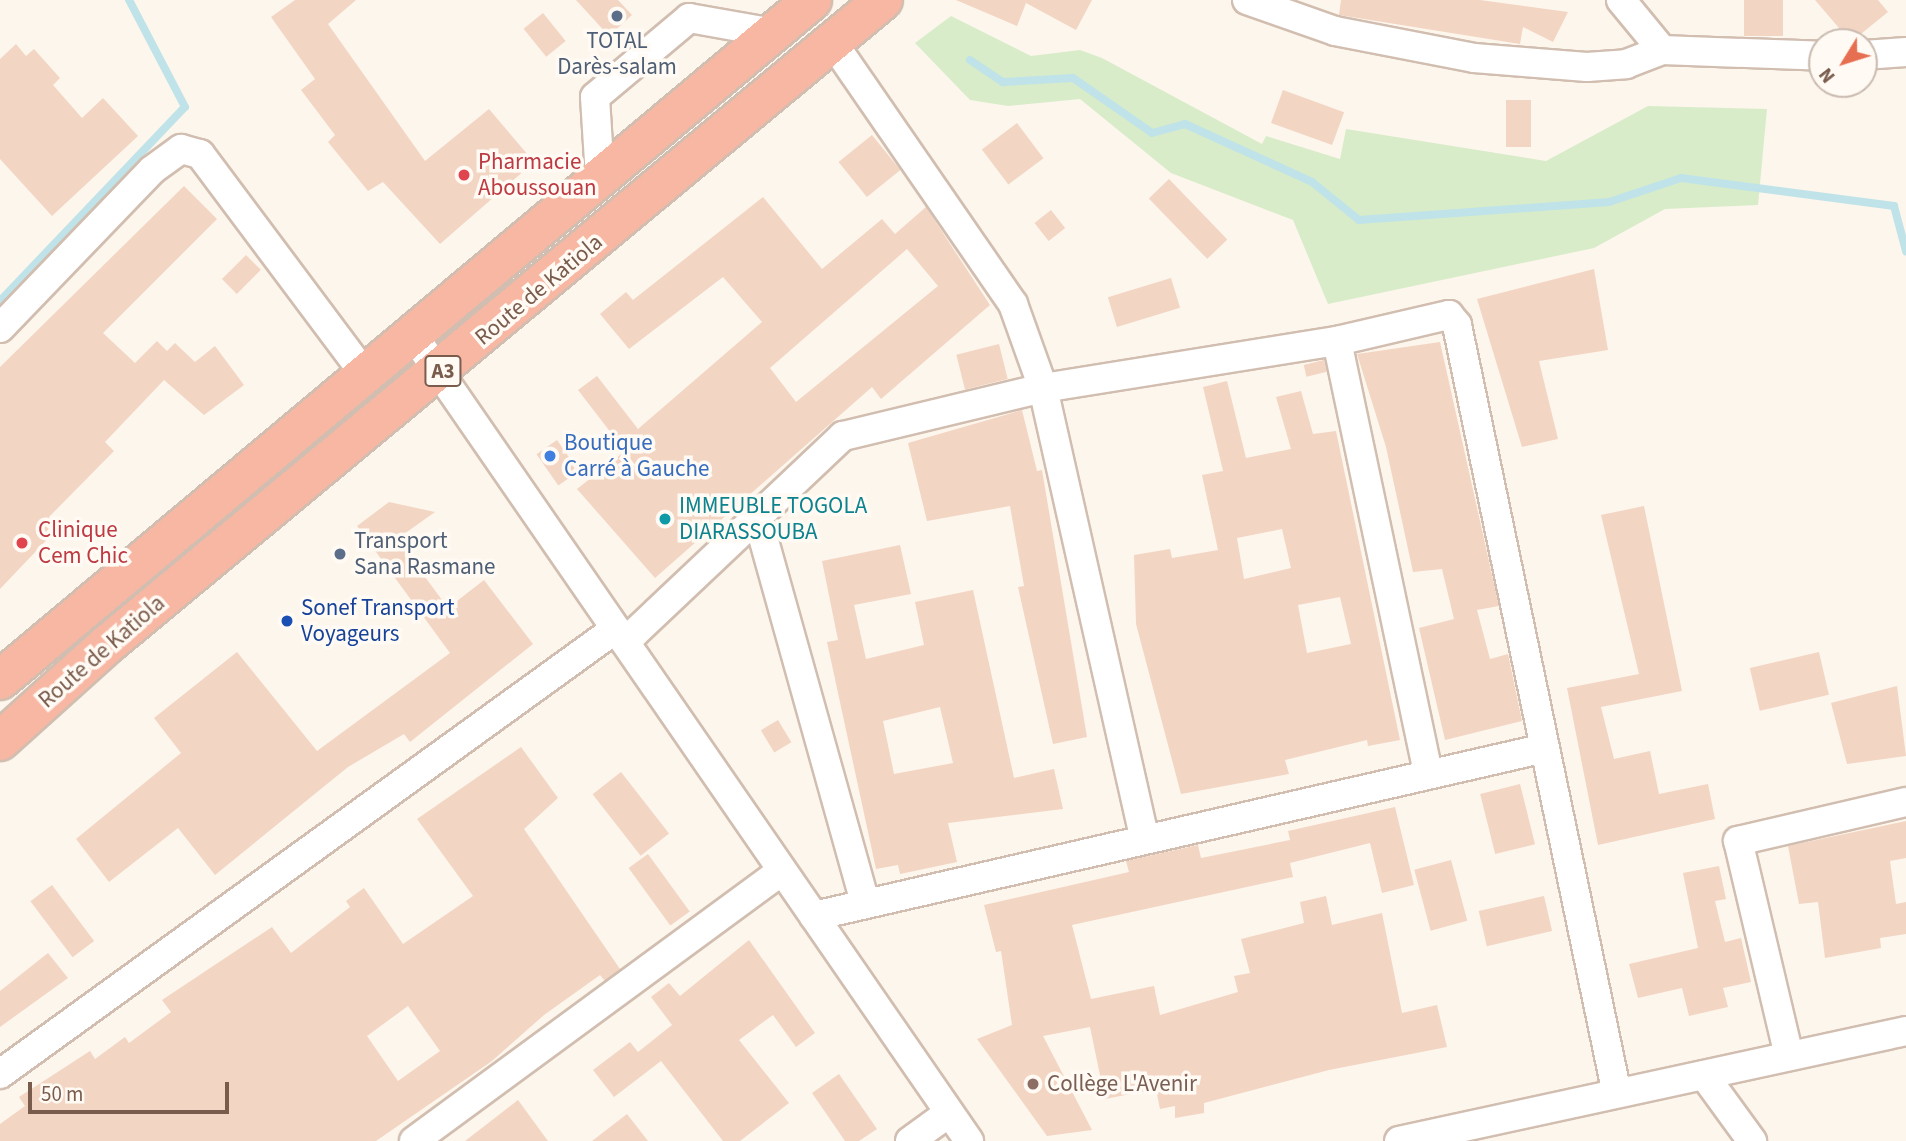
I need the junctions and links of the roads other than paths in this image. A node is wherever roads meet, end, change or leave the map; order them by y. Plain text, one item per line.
1 (812, 0) edge
2 (884, 0) edge
3 (1247, 0) edge
4 (1621, 0) edge
5 (773, 33) junction
6 (833, 43) junction
7 (1662, 50) junction
8 (1906, 52) edge
9 (1878, 54) edge
10 (1808, 55) edge
11 (600, 177) junction
12 (0, 328) edge
13 (411, 332) junction
14 (1337, 341) junction
15 (363, 372) junction
16 (441, 372) junction
17 (1043, 388) junction
18 (756, 512) junction
19 (620, 636) junction
20 (0, 680) edge
21 (0, 741) edge
22 (1545, 748) junction
23 (1428, 775) junction
24 (1906, 802) edge
25 (1144, 838) junction
26 (782, 870) junction
27 (864, 900) junction
28 (814, 916) junction
29 (1906, 1031) edge
30 (1790, 1056) junction
31 (0, 1073) edge
32 (1704, 1075) junction
33 (1617, 1094) junction
34 (949, 1113) junction
35 (414, 1141) edge
36 (910, 1141) edge
37 (969, 1141) edge
38 (1399, 1141) edge
39 (1752, 1141) edge

1 - 5 highway, Route de Katiola / A3
2 - 6 highway, Route de Katiola / A3
3 - 7 street
4 - 7 street
5 - 11 highway, Route de Katiola / A3
5 - 11 street
6 - 16 highway, Route de Katiola / A3
6 - 17 street
7 - 10 street
8 - 9 street
11 - 13 highway, Route de Katiola / A3
12 - 15 street
13 - 15 highway, Route de Katiola / A3
13 - 16 street
14 - 17 street
14 - 22 street
14 - 23 street
15 - 20 highway, Route de Katiola / A3
16 - 19 street
16 - 21 highway, Route de Katiola / A3
17 - 18 street
17 - 25 street
18 - 19 street
18 - 27 street
19 - 26 street
19 - 31 street
22 - 23 street
22 - 33 street
23 - 25 street
24 - 30 street
25 - 27 street
26 - 28 street
26 - 35 street
27 - 28 street
28 - 34 street
29 - 30 street
30 - 32 street
32 - 33 street
32 - 39 street
33 - 38 street
34 - 36 street
34 - 37 street

